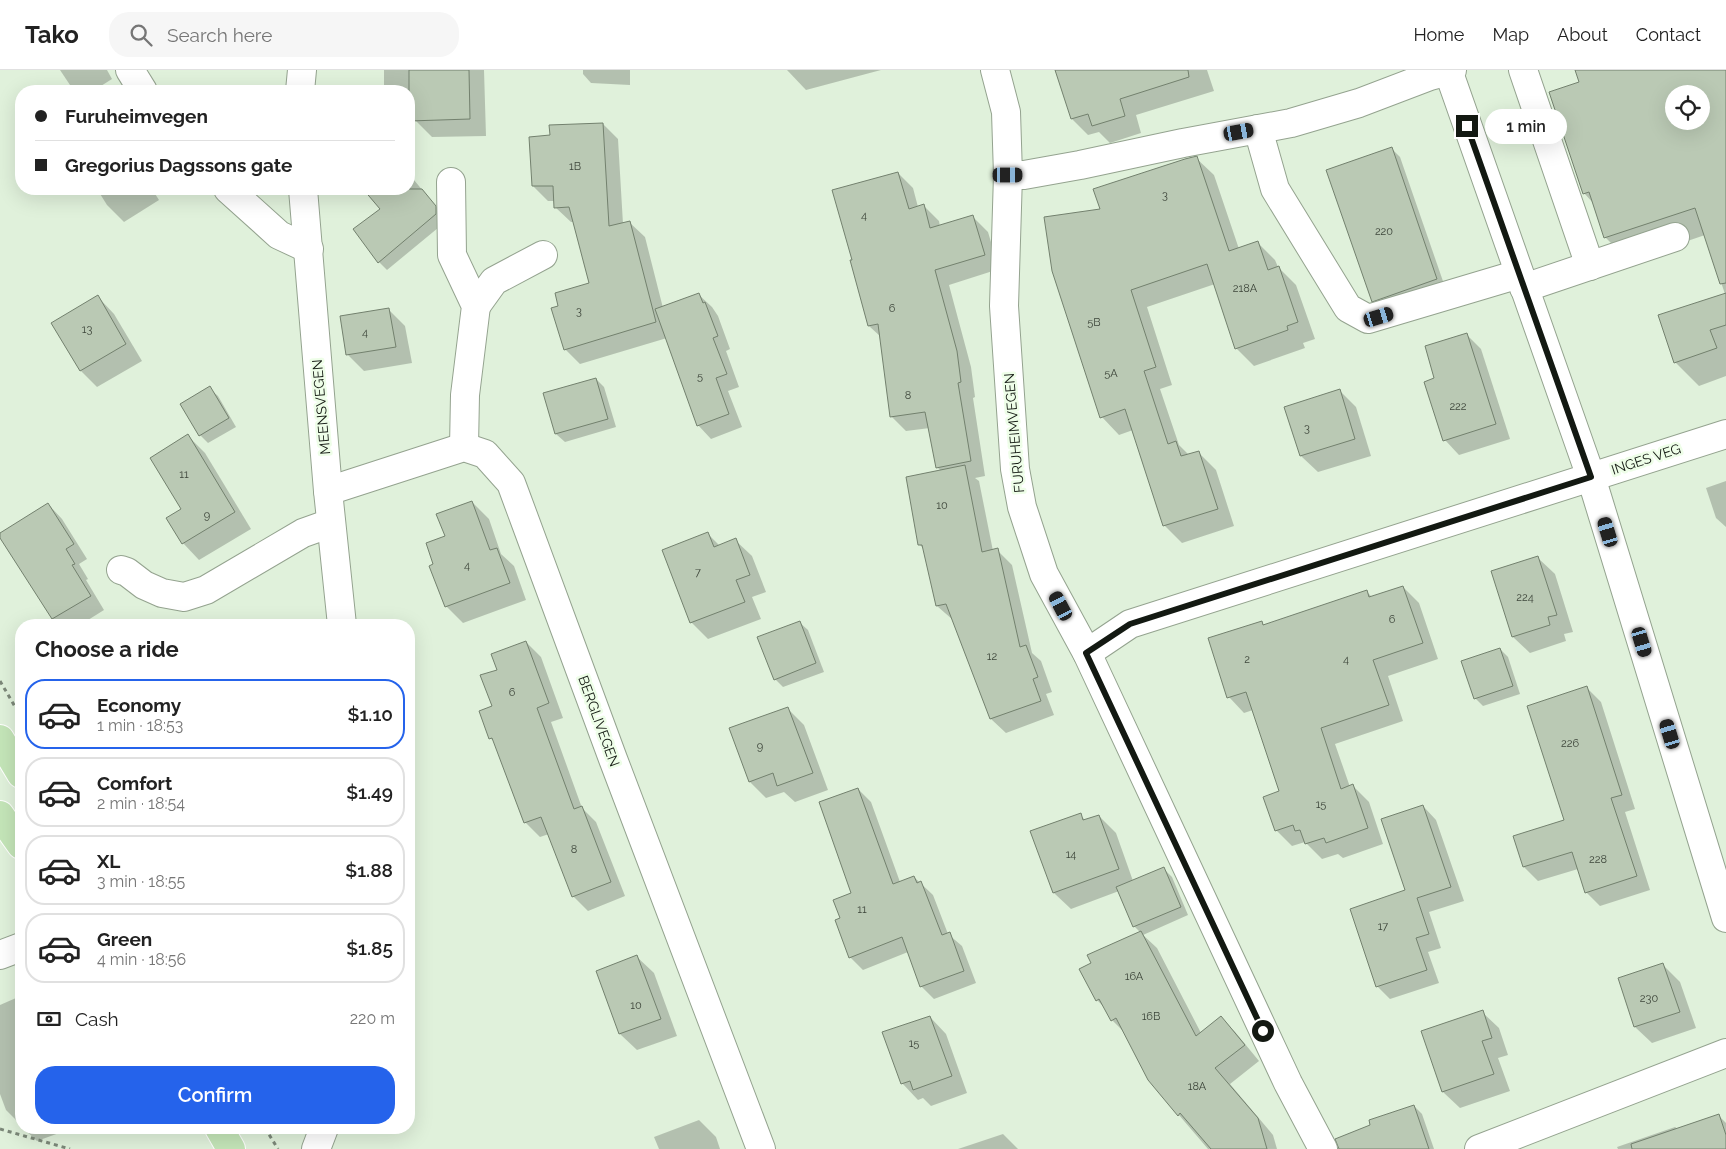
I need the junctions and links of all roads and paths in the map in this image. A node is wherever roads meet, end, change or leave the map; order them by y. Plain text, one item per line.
1 (130, 70) edge
2 (302, 70) edge
3 (995, 70) edge
4 (1449, 70) edge
5 (1523, 70) edge
6 (139, 85) edge
7 (301, 85) edge
8 (1258, 129) junction
9 (1008, 175) junction
10 (451, 182) dead end
11 (235, 195) edge
12 (303, 195) edge
13 (1675, 237) dead end
14 (309, 249) junction
15 (543, 255) dead end
16 (1590, 266) junction
17 (1521, 281) junction
18 (476, 306) junction
19 (1726, 434) edge
20 (464, 447) junction
21 (1591, 477) junction
22 (328, 491) junction
23 (331, 523) junction
24 (121, 570) dead end
25 (341, 619) edge
26 (1086, 653) junction
27 (0, 681) edge
28 (15, 706) edge
29 (0, 739) edge
30 (15, 764) edge
31 (0, 815) edge
32 (15, 836) edge
33 (1726, 918) edge
34 (15, 949) edge
35 (0, 955) edge
36 (1726, 1053) edge
37 (0, 1130) edge
38 (222, 1134) edge
39 (269, 1134) edge
40 (322, 1134) edge
41 (70, 1149) edge
42 (231, 1149) edge
43 (278, 1149) edge
44 (316, 1149) edge
45 (761, 1149) edge
46 (1323, 1149) edge
47 (1479, 1149) edge

1 - 6 street
2 - 7 street
3 - 9 street, FURUHEIMVEGEN
4 - 8 street
4 - 17 street
5 - 16 street
8 - 9 street
8 - 17 street
9 - 26 street, FURUHEIMVEGEN
10 - 18 street
11 - 14 street
12 - 14 street, MEENSVEGEN
13 - 16 street
14 - 22 street, MEENSVEGEN
15 - 18 street
16 - 17 street
17 - 21 street
18 - 20 street
19 - 21 street, INGES VEG
20 - 22 street
20 - 45 street, BERGLIVEGEN
21 - 26 street, INGES VEG
21 - 33 street
22 - 23 street, MEENSVEGEN
23 - 24 street
23 - 25 street, MEENSVEGEN
26 - 46 street, FURUHEIMVEGEN
27 - 28 path
29 - 30 main road
31 - 32 main road
34 - 35 street
36 - 47 street
37 - 41 path
38 - 42 main road
39 - 43 path
40 - 44 street

